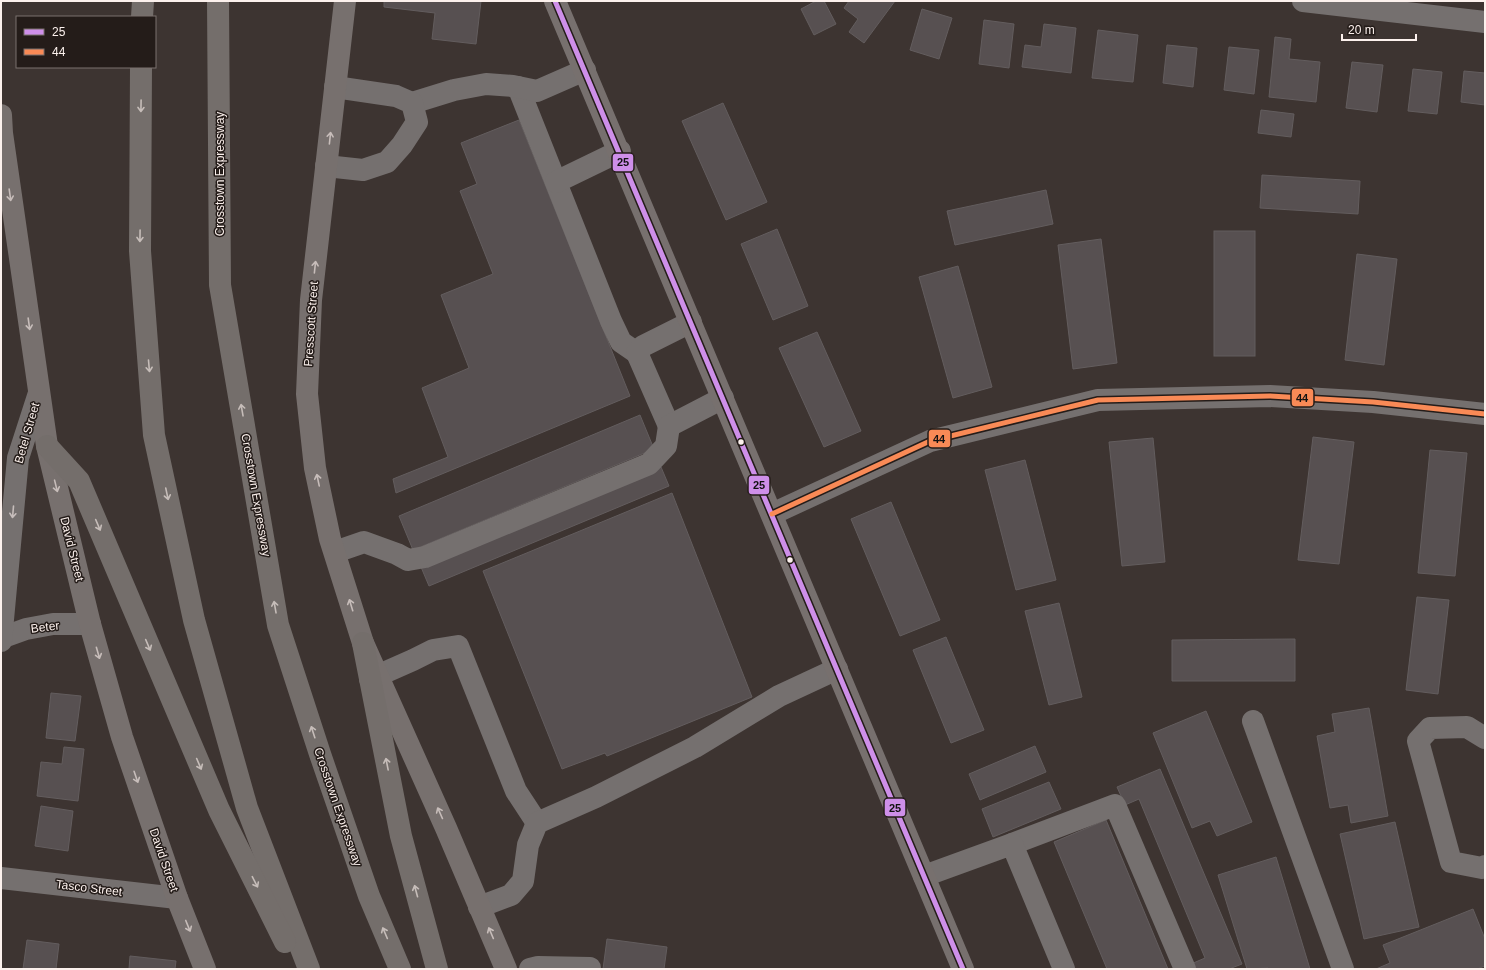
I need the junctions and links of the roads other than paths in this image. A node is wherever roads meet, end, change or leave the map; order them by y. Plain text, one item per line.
1 (143, 1) edge
2 (218, 1) edge
3 (345, 1) edge
4 (555, 1) edge
5 (1304, 1) edge
6 (142, 16) edge
7 (1485, 22) edge
8 (142, 68) edge
9 (585, 70) junction
10 (335, 87) junction
11 (518, 87) junction
12 (412, 103) junction
13 (1, 115) edge
14 (1, 133) edge
15 (620, 151) junction
16 (326, 166) junction
17 (556, 182) junction
18 (691, 322) junction
19 (637, 352) junction
20 (39, 392) junction
21 (723, 398) junction
22 (1485, 414) edge
23 (669, 426) junction
24 (47, 446) junction
25 (772, 514) junction
26 (334, 552) junction
27 (90, 624) junction
28 (2, 638) edge
29 (1, 641) edge
30 (362, 643) joint
31 (837, 669) junction
32 (374, 677) junction
33 (1253, 721) dead end
34 (1485, 738) edge
35 (537, 823) junction
36 (1012, 844) junction
37 (1484, 870) edge
38 (924, 876) junction
39 (1, 878) edge
40 (177, 898) junction
41 (479, 907) junction
42 (590, 968) dead end
43 (205, 969) edge
44 (298, 969) edge
45 (309, 969) edge
46 (400, 969) edge
47 (437, 969) edge
48 (506, 969) edge
49 (530, 969) edge
50 (963, 969) edge
51 (1064, 969) edge
52 (1185, 969) edge
53 (1342, 969) edge

1 - 6 highway
46 -> 2 highway, Crosstown Expressway
3 - 10 main road, Presscott Street
4 - 9 main road
5 - 7 street
8 -> 45 highway
9 - 11 street
9 - 15 main road
10 - 12 street
16 -> 10 main road, Presscott Street
11 - 12 street
11 - 17 street
12 - 16 street
13 - 14 main road, David Street
14 -> 20 main road, David Street
15 - 17 street
15 - 18 main road
26 -> 16 main road, Presscott Street
17 - 19 street
18 - 19 street
18 - 21 main road
19 - 23 street
20 - 24 main road, David Street
20 -> 28 street, Betel Street
21 - 23 street
21 - 25 main road
22 - 25 street
23 - 26 street
24 -> 27 main road, David Street
24 -> 44 highway
25 - 31 main road
30 -> 26 main road, Presscott Street
27 - 28 street, Beter
27 -> 40 main road, David Street
28 - 29 street, Betel Street
30 - 32 highway
31 - 35 street
31 - 38 main road
32 - 35 street
41 -> 32 main road
47 -> 32 highway
33 - 53 street
34 - 37 street
35 - 41 street
36 - 38 street
36 - 51 street
36 - 52 street
38 - 50 main road
39 - 40 street, Tasco Street
40 -> 43 main road, David Street
48 -> 41 main road
42 - 49 street

